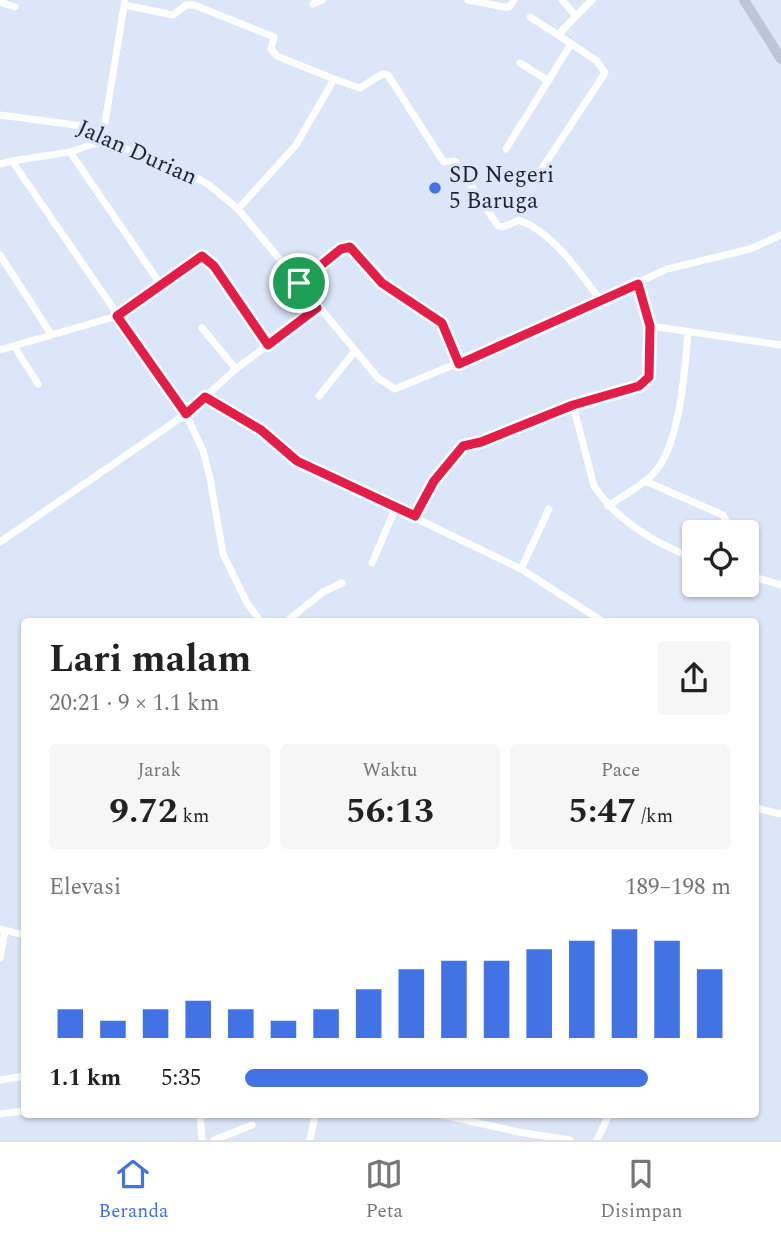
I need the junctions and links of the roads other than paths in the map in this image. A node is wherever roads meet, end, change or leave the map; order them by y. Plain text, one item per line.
1 (322, 0) edge
2 (468, 0) edge
3 (514, 0) edge
4 (562, 0) edge
5 (592, 0) edge
6 (746, 0) edge
7 (0, 2) edge
8 (125, 3) edge
9 (313, 4) dead end
10 (15, 7) dead end
11 (576, 16) junction
12 (530, 17) dead end
13 (558, 36) junction
14 (571, 44) junction
15 (781, 52) edge
16 (781, 59) edge
17 (520, 63) dead end
18 (334, 79) junction
19 (550, 81) junction
20 (0, 115) edge
21 (106, 137) junction
22 (506, 149) dead end
23 (69, 152) junction
24 (12, 161) junction
25 (0, 164) edge
26 (533, 182) dead end
27 (238, 209) junction
28 (781, 235) edge
29 (0, 255) edge
30 (299, 283) junction
31 (638, 284) junction
32 (161, 285) junction
33 (601, 301) junction
34 (317, 308) junction
35 (117, 316) junction
36 (650, 326) junction
37 (202, 328) dead end
38 (688, 332) junction
39 (51, 334) junction
40 (268, 345) junction
41 (781, 345) edge
42 (14, 346) junction
43 (0, 350) edge
44 (355, 351) junction
45 (459, 364) junction
46 (236, 369) junction
47 (38, 384) dead end
48 (319, 396) dead end
49 (205, 397) junction
50 (573, 405) junction
51 (186, 414) junction
52 (645, 481) junction
53 (608, 506) junction
54 (396, 507) junction
55 (549, 509) dead end
56 (415, 516) junction
57 (723, 520) edge
58 (0, 542) edge
59 (682, 552) edge
60 (372, 563) dead end
61 (521, 569) junction
62 (759, 579) edge
63 (342, 583) dead end
64 (781, 585) edge
65 (258, 618) edge
66 (291, 618) edge
67 (597, 618) edge
68 (759, 809) edge
69 (781, 814) edge
70 (3, 930) edge
71 (21, 934) edge
72 (0, 958) edge
73 (21, 1076) edge
74 (0, 1080) edge
75 (21, 1111) edge
76 (0, 1114) edge
77 (200, 1118) edge
78 (314, 1118) edge
79 (456, 1118) edge
80 (608, 1118) edge
81 (252, 1125) dead end
82 (202, 1140) edge
83 (214, 1140) edge
84 (310, 1140) edge
85 (570, 1140) edge
86 (597, 1140) edge

1 - 9 street
2 - 3 street
4 - 11 street
5 - 11 street
6 - 15 main road
6 - 16 main road
7 - 10 street
8 - 18 street
8 - 21 street
11 - 13 street
12 - 13 street
13 - 14 street
14 - 19 street
14 - 26 street
17 - 19 street
18 - 27 street
18 - 33 street
19 - 22 street
20 - 21 street, Jalan Durian
21 - 23 street
21 - 27 street, Jalan Durian
23 - 24 street
23 - 32 street
24 - 25 street
24 - 35 street
27 - 30 street, Jalan Durian
28 - 31 street, Jalan Durian
29 - 39 street
30 - 34 street, Jalan Durian
30 - 45 street
31 - 33 street, Jalan Durian
31 - 36 street
32 - 35 street
32 - 40 street
33 - 45 street, Jalan Durian
34 - 40 street
34 - 44 street, Jalan Durian
35 - 39 street
35 - 51 street
36 - 38 street
36 - 50 street
37 - 46 street
38 - 41 street
38 - 52 street
39 - 42 street
40 - 46 street
42 - 43 street
42 - 47 street
44 - 45 street, Jalan Durian
44 - 48 street
46 - 49 street
49 - 51 street
49 - 54 street
50 - 53 street
50 - 56 street
51 - 58 street
51 - 65 street
52 - 53 street
52 - 57 street
53 - 59 street
54 - 56 street
54 - 60 street
55 - 61 street
56 - 61 street
61 - 67 street
62 - 64 street
63 - 66 street
68 - 69 street
70 - 71 street
70 - 72 street
73 - 74 street
75 - 76 street
77 - 82 street
78 - 84 street
79 - 85 street
80 - 86 street
81 - 83 street

